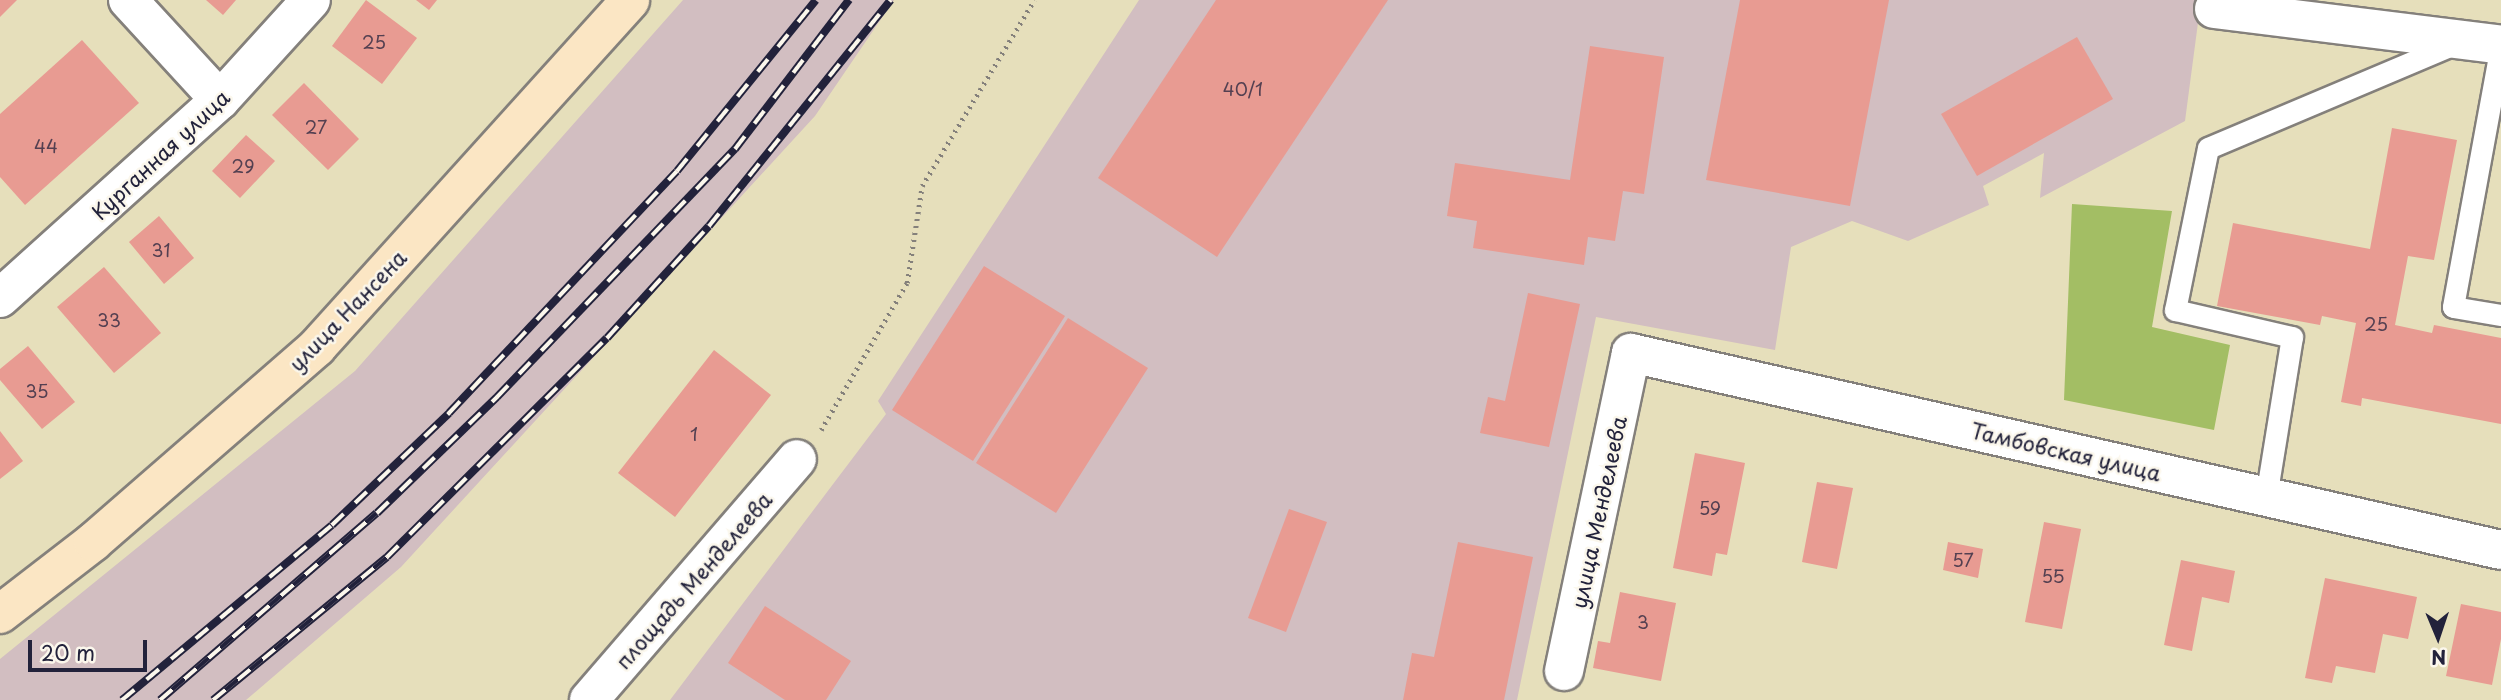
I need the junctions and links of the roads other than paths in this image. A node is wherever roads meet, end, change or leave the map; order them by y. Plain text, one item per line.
1 (128, 0) edge
2 (311, 0) edge
3 (630, 0) edge
4 (2214, 9) dead end
5 (2462, 41) junction
6 (2501, 45) edge
7 (220, 100) junction
8 (0, 298) edge
9 (2501, 315) edge
10 (1631, 353) joint
11 (797, 459) road end
12 (2266, 497) junction
13 (2501, 550) edge
14 (0, 614) edge
15 (1564, 671) dead end
16 (589, 700) edge

1 - 7 street
2 - 7 street, Курганная улица
3 - 14 main road, улица Нансена
4 - 5 street
5 - 6 street
5 - 12 lane
6 - 9 lane
7 - 8 street, Курганная улица
10 - 12 street, Тамбовская улица
10 - 15 street, улица Менделеева
11 - 16 street, площадь Менделеева
12 - 13 street, Тамбовская улица

